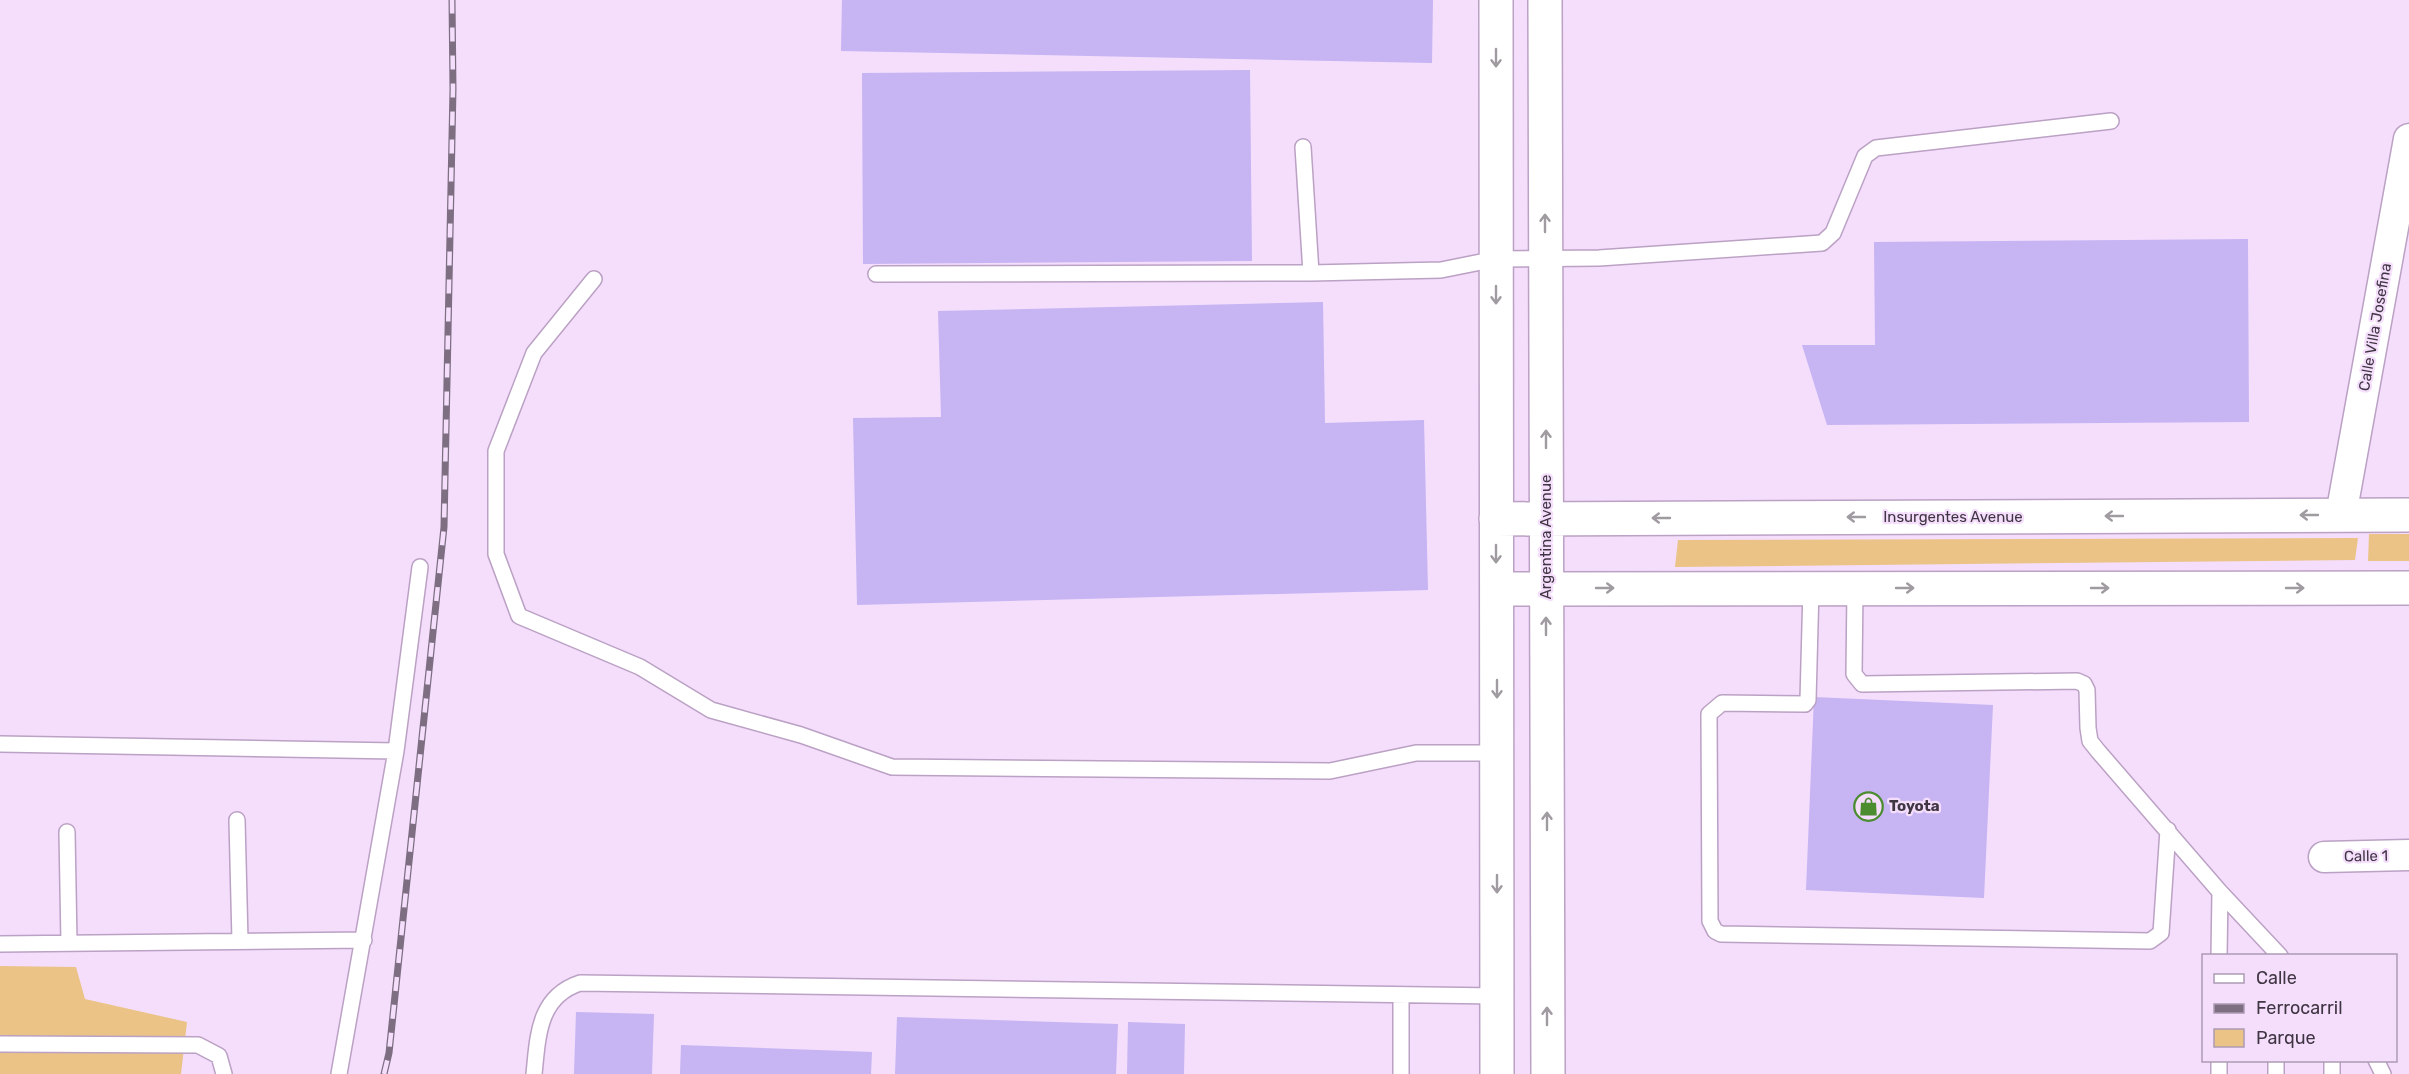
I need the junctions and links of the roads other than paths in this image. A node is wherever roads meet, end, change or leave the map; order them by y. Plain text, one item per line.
1 (1496, 0) edge
2 (1545, 0) edge
3 (2111, 121) dead end
4 (2409, 140) edge
5 (1303, 147) dead end
6 (1545, 257) junction
7 (1496, 259) junction
8 (1311, 273) junction
9 (876, 274) dead end
10 (594, 279) dead end
11 (2341, 515) junction
12 (2409, 515) edge
13 (1496, 519) junction
14 (1546, 519) junction
15 (420, 567) dead end
16 (1546, 588) junction
17 (1810, 588) junction
18 (1855, 588) junction
19 (2409, 588) edge
20 (1497, 589) junction
21 (0, 744) edge
22 (396, 751) junction
23 (1497, 753) junction
24 (237, 820) dead end
25 (2168, 831) junction
26 (67, 832) dead end
27 (2409, 855) edge
28 (2324, 857) dead end
29 (2220, 892) junction
30 (364, 940) junction
31 (240, 941) junction
32 (69, 943) junction
33 (0, 944) edge
34 (2219, 954) edge
35 (2278, 954) edge
36 (1401, 994) junction
37 (1497, 996) junction
38 (0, 1044) edge
39 (224, 1074) edge
40 (339, 1074) edge
41 (534, 1074) edge
42 (1401, 1074) edge
43 (1497, 1074) edge
44 (1548, 1074) edge

1 -> 7 main road
6 -> 2 main road, Argentina Avenue
3 - 6 lane
4 - 11 street, Calle Villa Josefina
5 - 8 lane
6 - 7 lane
14 -> 6 main road, Argentina Avenue
7 - 8 lane
7 -> 13 main road
8 - 9 lane
10 - 23 lane
11 - 12 main road, Insurgentes Avenue
11 -> 14 main road, Insurgentes Avenue
13 - 14 main road, Insurgentes Avenue
13 -> 20 main road
14 - 16 main road, Argentina Avenue
15 - 22 lane
16 -> 17 main road
16 - 20 main road
44 -> 16 main road, Argentina Avenue
17 - 18 main road
17 - 25 lane
18 -> 19 main road
18 - 25 lane
20 -> 23 main road
21 - 22 lane
22 - 30 lane
23 -> 37 main road
24 - 31 lane
25 - 29 lane
26 - 32 lane
27 - 28 street, Calle 1
29 - 34 lane
29 - 35 lane
30 - 31 lane
30 - 40 lane
31 - 32 lane
32 - 33 lane
36 - 37 lane
36 - 41 lane
36 - 42 lane
37 - 43 main road
38 - 39 lane

